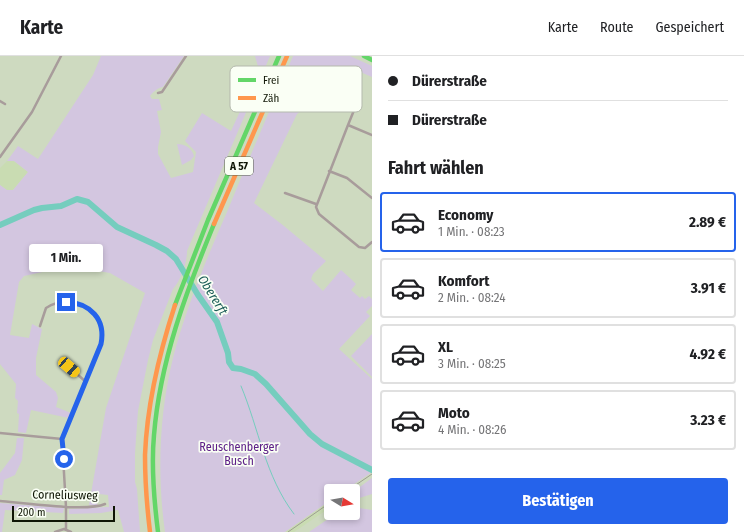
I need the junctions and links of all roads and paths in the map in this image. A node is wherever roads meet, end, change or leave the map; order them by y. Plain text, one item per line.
1 (61, 56) edge
2 (186, 56) edge
3 (279, 56) edge
4 (287, 56) edge
5 (364, 56) edge
6 (372, 60) edge
7 (275, 66) edge
8 (283, 66) edge
9 (158, 93) dead end
10 (0, 102) edge
11 (5, 104) dead end
12 (255, 112) edge
13 (263, 112) edge
14 (353, 112) edge
15 (348, 125) junction
16 (372, 135) edge
17 (0, 157) edge
18 (330, 171) junction
19 (285, 193) dead end
20 (372, 198) edge
21 (316, 204) junction
22 (372, 242) edge
23 (40, 326) dead end
24 (68, 362) dead end
25 (86, 382) junction
26 (0, 434) edge
27 (62, 439) junction
28 (0, 502) edge
29 (105, 504) dead end
30 (66, 506) junction
31 (66, 529) junction
32 (150, 531) edge
33 (55, 532) edge
34 (71, 532) edge
35 (158, 532) edge

1 - 17 street
2 - 9 street
3 - 7 main road, A 57
4 - 8 main road, A 57
5 - 6 main road
10 - 11 street
12 - 32 main road, A 57
13 - 35 main road, A 57
14 - 15 street
15 - 16 street
15 - 18 street
18 - 20 street
18 - 21 street
19 - 21 street
21 - 22 street
23 - 25 street
24 - 25 street
25 - 27 street
26 - 27 street
27 - 30 street
28 - 30 street, Corneliusweg
29 - 30 street, Corneliusweg
30 - 31 street
31 - 33 street
31 - 34 street

